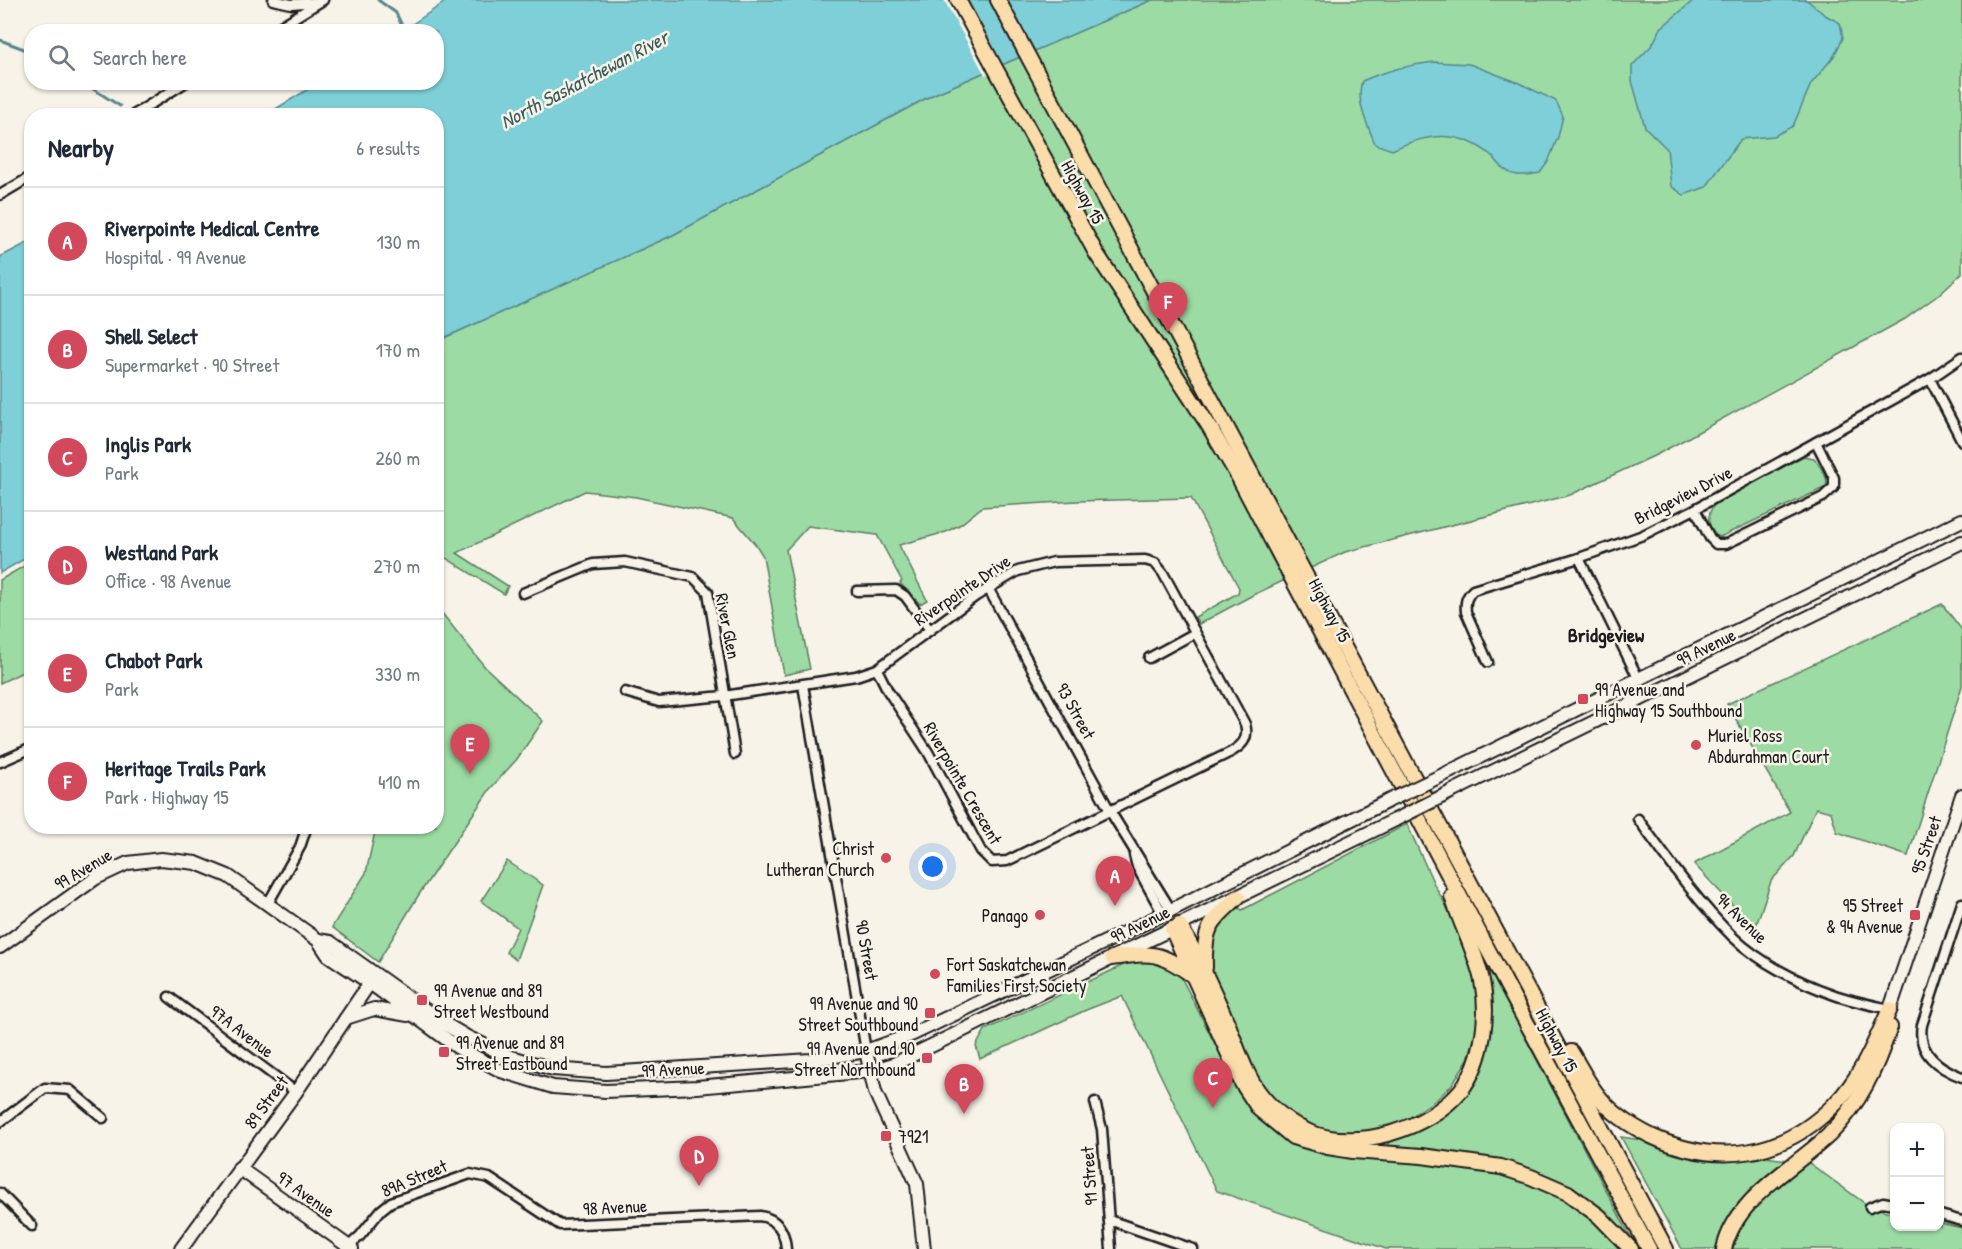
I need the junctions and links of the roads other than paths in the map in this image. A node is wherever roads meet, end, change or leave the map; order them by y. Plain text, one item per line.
1 (273, 0) edge
2 (958, 0) edge
3 (998, 0) edge
4 (322, 1) edge
5 (284, 24) edge
6 (173, 90) edge
7 (145, 108) edge
8 (24, 181) edge
9 (0, 195) edge
10 (1962, 357) edge
11 (1930, 379) junction
12 (1962, 441) edge
13 (1816, 442) junction
14 (1695, 509) junction
15 (1962, 520) edge
16 (1962, 542) edge
17 (1962, 550) edge
18 (1939, 554) junction
19 (1579, 558) junction
20 (988, 588) junction
21 (857, 591) dead end
22 (523, 593) dead end
23 (930, 630) junction
24 (1195, 633) junction
25 (1149, 658) dead end
26 (1488, 662) dead end
27 (877, 669) junction
28 (1639, 680) junction
29 (803, 685) junction
30 (625, 692) dead end
31 (724, 696) junction
32 (24, 752) edge
33 (735, 754) dead end
34 (0, 762) edge
35 (1962, 795) edge
36 (1110, 811) junction
37 (1638, 819) dead end
38 (304, 834) edge
39 (1441, 860) junction
40 (1238, 897) junction
41 (1962, 903) edge
42 (267, 905) junction
43 (1167, 912) junction
44 (1176, 927) junction
45 (1505, 945) junction
46 (0, 947) edge
47 (1112, 958) junction
48 (1199, 973) junction
49 (373, 978) junction
50 (169, 997) dead end
51 (1890, 1009) junction
52 (412, 1016) junction
53 (346, 1018) junction
54 (866, 1051) junction
55 (870, 1071) junction
56 (1962, 1077) edge
57 (296, 1092) junction
58 (1095, 1102) dead end
59 (103, 1118) dead end
60 (0, 1122) edge
61 (239, 1168) junction
62 (476, 1174) joint
63 (0, 1193) edge
64 (1890, 1203) edge
65 (1870, 1207) dead end
66 (1944, 1216) edge
67 (1109, 1220) junction
68 (1962, 1221) edge
69 (32, 1226) dead end
70 (349, 1248) edge
71 (181, 1249) edge
72 (786, 1249) edge
73 (924, 1249) edge
74 (1111, 1249) edge
75 (1193, 1249) edge
76 (1631, 1249) edge
77 (1649, 1249) edge
78 (1666, 1249) edge
79 (1724, 1249) edge

1 - 4 street
2 - 39 main road, Highway 15
3 - 45 main road, Highway 15
4 - 5 street
6 - 7 street
8 - 9 street
10 - 11 street, Bridgeview Drive
11 - 12 street
11 - 13 street, Bridgeview Drive
13 - 14 street, Bridgeview Drive
13 - 14 street
14 - 19 street, Bridgeview Drive
15 - 28 street, 99 Avenue
16 - 18 street, 99 Avenue
17 - 18 street
18 - 40 street, 99 Avenue, bridge
19 - 26 street, Bridgeview Drive
19 - 28 street
20 - 23 street, Riverpointe Drive
20 - 24 street, Riverpointe Drive
20 - 36 street, 93 Street
21 - 23 street
22 - 31 street, River Glen
23 - 27 street, Riverpointe Drive
24 - 25 street
24 - 36 street, Riverpointe Drive
27 - 29 street, Riverpointe Drive
27 - 36 street, Riverpointe Crescent
28 - 43 street, 99 Avenue, bridge
29 - 31 street, Riverpointe Drive
29 - 54 street, 90 Street
30 - 31 street, Riverpointe Drive
31 - 33 street, River Glen
32 - 34 street
35 - 51 street, 95 Street
36 - 43 street, 93 Street
37 - 51 street, 94 Avenue
38 - 42 street
39 - 48 main road
39 - 77 main road, Highway 15
40 - 44 street, 99 Avenue
40 - 48 main road
41 - 56 street
42 - 46 street, 99 Avenue
42 - 49 street, 99 Avenue
43 - 44 street, 93 Street
43 - 54 street, 99 Avenue
44 - 47 street, 99 Avenue
44 - 48 main road
45 - 51 main road
45 - 78 main road, Highway 15
47 - 48 main road
47 - 55 street, 99 Avenue
48 - 76 main road
49 - 52 street, 99 Avenue
49 - 53 street, 89 Street
49 - 54 street, 99 Avenue
50 - 57 street, 97A Avenue
51 - 79 main road
52 - 53 street
52 - 55 street, 99 Avenue
53 - 57 street, 89 Street
54 - 55 street, 90 Street
55 - 73 street, 90 Street
57 - 61 street, 89 Street
58 - 67 street, 91 Street
59 - 60 street
61 - 70 street, 97 Avenue
61 - 71 street, 89 Street
62 - 70 street, 89A Street
62 - 72 street, 98 Avenue
63 - 69 street
64 - 65 street
66 - 68 street
67 - 74 street, 91 Street
67 - 75 street

